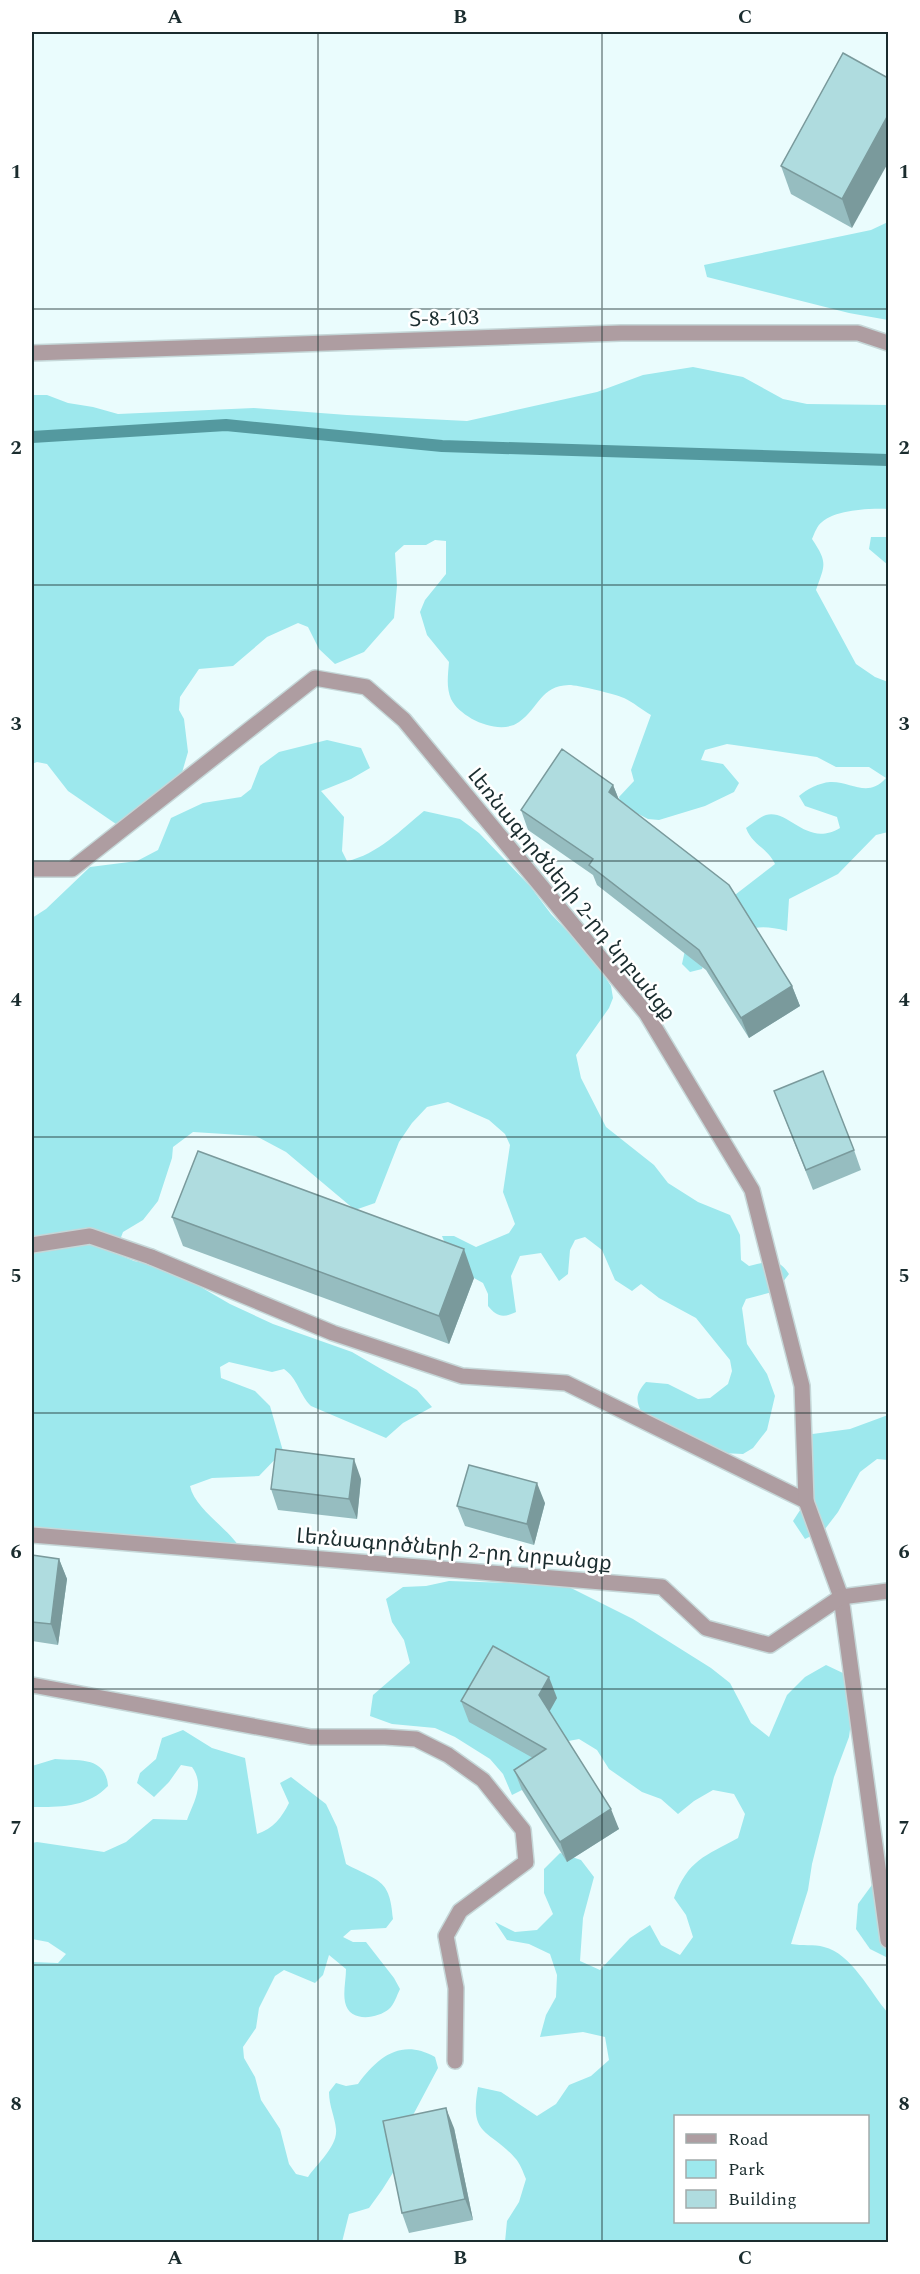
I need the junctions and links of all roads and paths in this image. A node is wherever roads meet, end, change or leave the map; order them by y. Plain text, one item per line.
1 (888, 343) edge
2 (32, 353) edge
3 (32, 869) edge
4 (32, 1245) edge
5 (806, 1502) junction
6 (32, 1535) edge
7 (888, 1591) edge
8 (841, 1597) junction
9 (32, 1685) edge
10 (888, 1940) edge
11 (455, 2061) dead end

1 - 2 street, Տ-8-103 / Տ-8-103
3 - 5 street, Լեռնագործների 2-րդ նրբանցք
4 - 5 street
5 - 8 street, Լեռնագործների 2-րդ նրբանցք
6 - 8 street, Լեռնագործների 2-րդ նրբանցք
7 - 8 street, Լեռնագործների 2-րդ նրբանցք
8 - 10 street, Լեռնագործների 2-րդ նրբանցք
9 - 11 street

